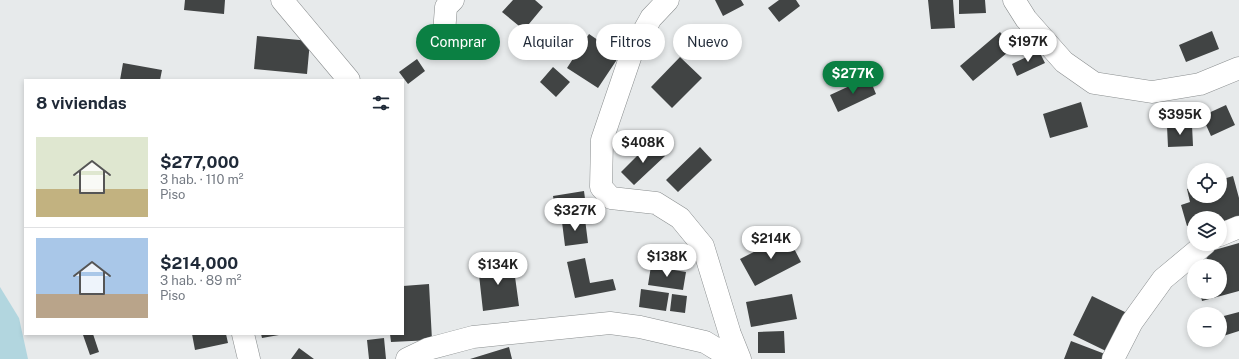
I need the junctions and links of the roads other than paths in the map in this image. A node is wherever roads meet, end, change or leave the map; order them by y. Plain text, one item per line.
1 (282, 0) edge
2 (453, 0) edge
3 (668, 0) edge
4 (1014, 0) edge
5 (445, 24) edge
6 (1239, 68) edge
7 (348, 79) edge
8 (1239, 227) edge
9 (1227, 232) edge
10 (1197, 251) edge
11 (243, 335) edge
12 (249, 359) edge
13 (407, 359) edge
14 (733, 359) edge
15 (740, 359) edge
16 (1113, 359) edge

1 - 7 street
2 - 5 street
3 - 15 street
4 - 6 street
8 - 9 street
10 - 16 street
11 - 12 street
13 - 14 street

